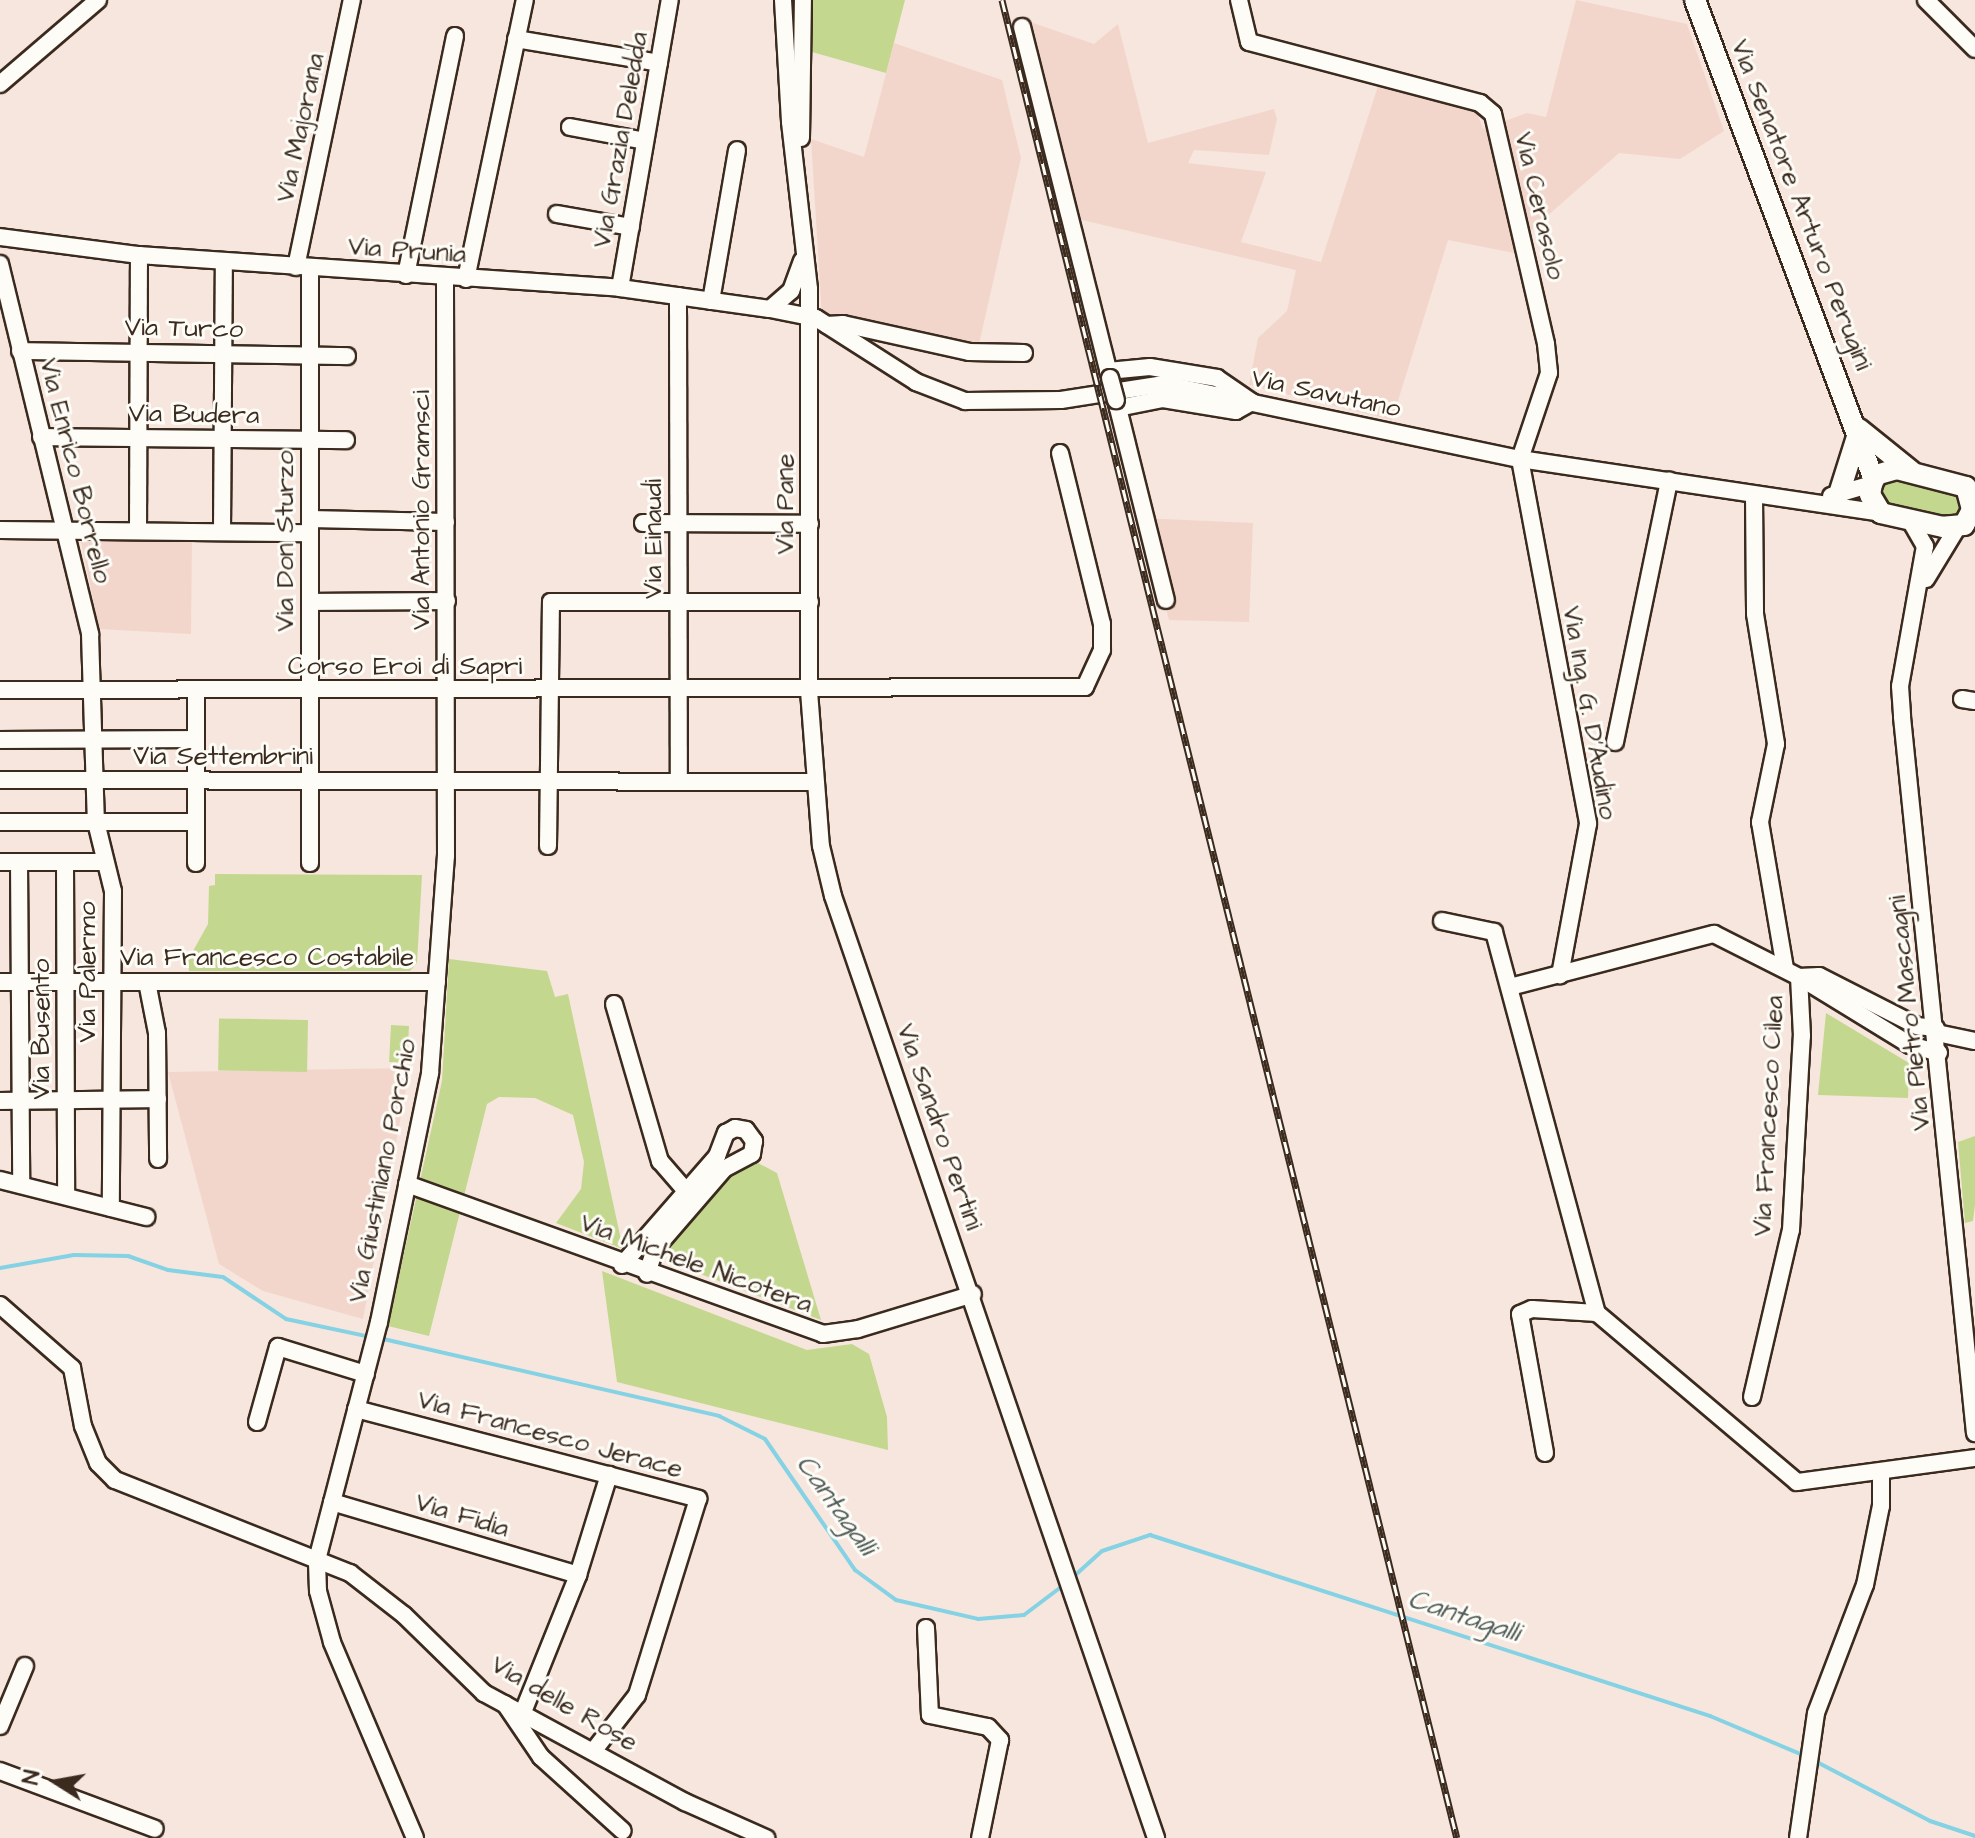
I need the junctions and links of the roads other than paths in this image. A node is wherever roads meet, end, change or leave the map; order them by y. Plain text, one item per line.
1 (98, 0) edge
2 (352, 0) edge
3 (525, 0) edge
4 (670, 0) edge
5 (783, 0) edge
6 (803, 0) edge
7 (1239, 0) edge
8 (1695, 0) edge
9 (1926, 0) edge
10 (1022, 27) dead end
11 (455, 36) dead end
12 (516, 39) junction
13 (1975, 49) edge
14 (659, 63) junction
15 (0, 84) edge
16 (570, 127) dead end
17 (645, 141) junction
18 (737, 150) dead end
19 (799, 184) junction
20 (557, 214) dead end
21 (631, 227) junction
22 (0, 237) edge
23 (804, 247) junction
24 (139, 255) junction
25 (224, 261) junction
26 (0, 264) edge
27 (303, 267) junction
28 (406, 275) junction
29 (445, 278) junction
30 (466, 279) junction
31 (620, 288) junction
32 (678, 296) junction
33 (711, 301) junction
34 (770, 309) junction
35 (810, 316) junction
36 (827, 325) junction
37 (849, 340) junction
38 (12, 341) edge
39 (139, 352) junction
40 (1024, 353) dead end
41 (223, 354) junction
42 (310, 355) junction
43 (347, 356) dead end
44 (810, 362) junction
45 (1109, 374) junction
46 (1252, 402) junction
47 (1117, 404) junction
48 (1859, 429) junction
49 (41, 437) junction
50 (139, 438) junction
51 (223, 439) junction
52 (310, 440) junction
53 (346, 440) dead end
54 (1060, 453) dead end
55 (1520, 459) junction
56 (1911, 471) junction
57 (1669, 481) junction
58 (1873, 482) junction
59 (1970, 489) edge
60 (1839, 494) junction
61 (1754, 495) junction
62 (1802, 503) junction
63 (1881, 513) junction
64 (446, 522) junction
65 (1911, 522) junction
66 (643, 523) dead end
67 (678, 523) junction
68 (810, 524) junction
69 (310, 526) junction
70 (1965, 526) edge
71 (65, 529) junction
72 (0, 530) edge
73 (138, 530) junction
74 (222, 532) junction
75 (1921, 591) junction
76 (1166, 600) dead end
77 (447, 601) junction
78 (310, 602) junction
79 (678, 602) junction
80 (810, 602) junction
81 (0, 690) edge
82 (93, 690) junction
83 (196, 690) junction
84 (310, 691) junction
85 (447, 691) junction
86 (550, 691) junction
87 (679, 691) junction
88 (809, 691) junction
89 (94, 739) junction
90 (196, 739) junction
91 (0, 740) edge
92 (1615, 742) dead end
93 (0, 780) edge
94 (95, 781) junction
95 (196, 781) junction
96 (309, 781) junction
97 (447, 781) junction
98 (549, 781) junction
99 (679, 782) junction
100 (815, 782) junction
101 (0, 822) edge
102 (96, 822) junction
103 (196, 822) junction
104 (548, 846) dead end
105 (0, 862) edge
106 (19, 862) junction
107 (65, 862) junction
108 (105, 862) junction
109 (196, 863) dead end
110 (310, 863) dead end
111 (1442, 921) dead end
112 (1792, 973) junction
113 (1560, 975) junction
114 (0, 982) edge
115 (20, 982) junction
116 (65, 982) junction
117 (113, 982) junction
118 (147, 982) junction
119 (437, 982) junction
120 (1510, 987) junction
121 (614, 1004) dead end
122 (1937, 1031) junction
123 (1975, 1041) edge
124 (1939, 1053) junction
125 (158, 1099) junction
126 (66, 1100) junction
127 (112, 1100) junction
128 (0, 1101) edge
129 (21, 1101) junction
130 (158, 1159) dead end
131 (0, 1180) edge
132 (407, 1184) junction
133 (21, 1185) junction
134 (685, 1190) junction
135 (66, 1196) junction
136 (111, 1208) junction
137 (146, 1217) dead end
138 (622, 1265) junction
139 (647, 1274) junction
140 (973, 1294) junction
141 (1969, 1304) edge
142 (0, 1305) edge
143 (1597, 1313) junction
144 (367, 1368) junction
145 (1752, 1397) dead end
146 (356, 1409) junction
147 (257, 1422) dead end
148 (1975, 1433) edge
149 (1545, 1453) dead end
150 (1975, 1458) edge
151 (1881, 1472) junction
152 (609, 1475) junction
153 (332, 1502) junction
154 (317, 1560) junction
155 (578, 1575) junction
156 (926, 1628) dead end
157 (25, 1666) dead end
158 (504, 1703) junction
159 (523, 1712) junction
160 (0, 1726) edge
161 (595, 1749) junction
162 (0, 1771) edge
163 (155, 1829) dead end
164 (623, 1831) dead end
165 (415, 1838) edge
166 (766, 1838) edge
167 (980, 1838) edge
168 (1156, 1838) edge
169 (1798, 1838) edge

1 - 15 street
2 - 27 street, Via Majorana
3 - 12 street
4 - 14 street, Via Grazia Deledda
5 - 19 street
6 - 19 street
7 - 55 street, Via Cerasolo
8 - 48 street, Via Senatore Arturo Perugini
9 - 13 street
10 - 45 street
11 - 28 street
12 - 14 street
12 - 30 street
14 - 17 street, Via Grazia Deledda
16 - 17 street
17 - 21 street, Via Grazia Deledda
18 - 33 street
19 - 23 street, Via Pane
20 - 21 street
21 - 31 street, Via Grazia Deledda
22 - 24 street, Via Prunia
23 - 34 street
23 - 35 street, Via Pane
24 - 25 street, Via Prunia
24 - 39 street
25 - 27 street, Via Prunia
25 - 41 street
26 - 38 street, Via Enrico Borrello
27 - 28 street, Via Prunia
27 - 42 street, Via Don Sturzo
28 - 29 street, Via Prunia
29 - 30 street, Via Prunia
29 - 64 street, Via Antonio Gramsci
30 - 31 street, Via Prunia
31 - 32 street, Via Prunia
32 - 33 street, Via Prunia
32 - 67 street, Via Einaudi
33 - 34 street, Via Prunia
34 - 35 street, Via Prunia
35 - 36 street, Via Prunia
35 - 44 street, Via Pane
36 - 37 street, Via Savutano
36 - 40 street
37 - 44 street
37 - 46 street, Via Savutano
38 - 39 street, Via Turco
38 - 49 street, Via Enrico Borrello
39 - 41 street, Via Turco
39 - 50 street
41 - 42 street, Via Turco
41 - 51 street
42 - 43 street, Via Turco
42 - 52 street, Via Don Sturzo
44 - 68 street, Via Pane
45 - 46 street
45 - 47 street, bridge
46 - 47 street
46 - 55 street, Via Savutano
47 - 76 street
48 - 56 street
48 - 58 street, Via Senatore Arturo Perugini
48 - 60 street
49 - 50 street, Via Budera
49 - 71 street, Via Enrico Borrello
50 - 51 street, Via Budera
50 - 73 street
51 - 52 street, Via Budera
51 - 74 street
52 - 53 street, Via Budera
52 - 69 street, Via Don Sturzo
54 - 88 street, Corso Eroi di Sapri
55 - 57 street, Via Savutano
55 - 113 street, Via Ing. G. D'Audino
56 - 58 street
56 - 59 street
57 - 61 street, Via Savutano
57 - 92 street
58 - 60 street
58 - 63 street, Via Senatore Arturo Perugini
59 - 70 street
60 - 62 street
61 - 62 street, Via Savutano
61 - 112 street, Via Francesco Cilea
62 - 63 street, Via Savutano
63 - 65 street
64 - 69 street
64 - 77 street, Via Antonio Gramsci
65 - 70 street
65 - 75 street
66 - 67 street
67 - 68 street
67 - 79 street, Via Einaudi
68 - 80 street, Via Pane
69 - 74 street
69 - 78 street, Via Don Sturzo
70 - 75 street
71 - 72 street
71 - 73 street
71 - 82 street, Via Enrico Borrello
73 - 74 street
75 - 122 street, Via Pietro Mascagni
77 - 78 street
77 - 85 street, Via Antonio Gramsci
78 - 84 street, Via Don Sturzo
79 - 80 street
79 - 86 street
79 - 87 street, Via Einaudi
80 - 88 street, Via Pane
81 - 82 street, Corso Eroi di Sapri
82 - 83 street, Corso Eroi di Sapri
82 - 89 street, Via Palermo
83 - 84 street, Corso Eroi di Sapri
83 - 90 street
84 - 85 street, Corso Eroi di Sapri
84 - 96 street, Via Don Sturzo
85 - 86 street, Corso Eroi di Sapri
85 - 97 street, Via Antonio Gramsci
86 - 87 street, Corso Eroi di Sapri
86 - 98 street
87 - 88 street, Corso Eroi di Sapri
87 - 99 street, Via Einaudi
88 - 100 street, Via Sandro Pertini
89 - 90 street
89 - 91 street
89 - 94 street, Via Palermo
90 - 95 street
93 - 94 street, Via Settembrini
94 - 95 street, Via Settembrini
94 - 102 street, Via Palermo
95 - 96 street, Via Settembrini
95 - 103 street
96 - 97 street, Via Settembrini
96 - 110 street, Via Don Sturzo
97 - 98 street, Via Settembrini
97 - 119 street, Via Antonio Gramsci
98 - 99 street, Via Settembrini
98 - 104 street
99 - 100 street, Via Settembrini
100 - 140 street, Via Sandro Pertini
101 - 102 street
102 - 103 street
102 - 108 street, Via Palermo
103 - 109 street
105 - 106 street
106 - 107 street
106 - 115 street
107 - 108 street
107 - 116 street, Via Busento
108 - 117 street, Via Palermo
111 - 120 street
112 - 113 street
112 - 122 street
112 - 124 street
112 - 145 street, Via Francesco Cilea
113 - 120 street
114 - 115 street, Via Francesco Costabile
115 - 116 street, Via Francesco Costabile
115 - 129 street
116 - 117 street, Via Francesco Costabile
116 - 126 street, Via Busento
117 - 118 street, Via Francesco Costabile
117 - 127 street, Via Palermo
118 - 119 street, Via Francesco Costabile
118 - 125 street
119 - 132 street, Via Giustiniano Porchio
120 - 143 street
121 - 134 street
122 - 123 street
122 - 124 street, Via Pietro Mascagni
124 - 141 street, Via Pietro Mascagni
125 - 127 street
125 - 130 street
126 - 127 street
126 - 129 street
126 - 135 street, Via Busento
127 - 136 street, Via Palermo
128 - 129 street
129 - 133 street
131 - 133 street
132 - 138 street, Via Michele Nicotera
132 - 144 street, Via Giustiniano Porchio
133 - 135 street
134 - 138 street
134 - 139 street
135 - 136 street
136 - 137 street
138 - 139 street, Via Michele Nicotera
139 - 140 street, Via Michele Nicotera
140 - 168 street, Via Sandro Pertini
141 - 148 street, Via Pietro Mascagni
142 - 154 street, Via delle Rose
143 - 149 street
143 - 151 street
144 - 146 street
144 - 147 street
146 - 152 street, Via Francesco Jerace
146 - 153 street
150 - 151 street
151 - 169 street
152 - 155 street
152 - 161 street, Via Francesco Jerace
153 - 154 street
153 - 155 street, Via Fidia
154 - 158 street, Via delle Rose
154 - 165 street
155 - 159 street
156 - 167 street
157 - 160 street
158 - 159 street, Via delle Rose
158 - 164 street
159 - 161 street, Via delle Rose
161 - 166 street, Via delle Rose
162 - 163 street

